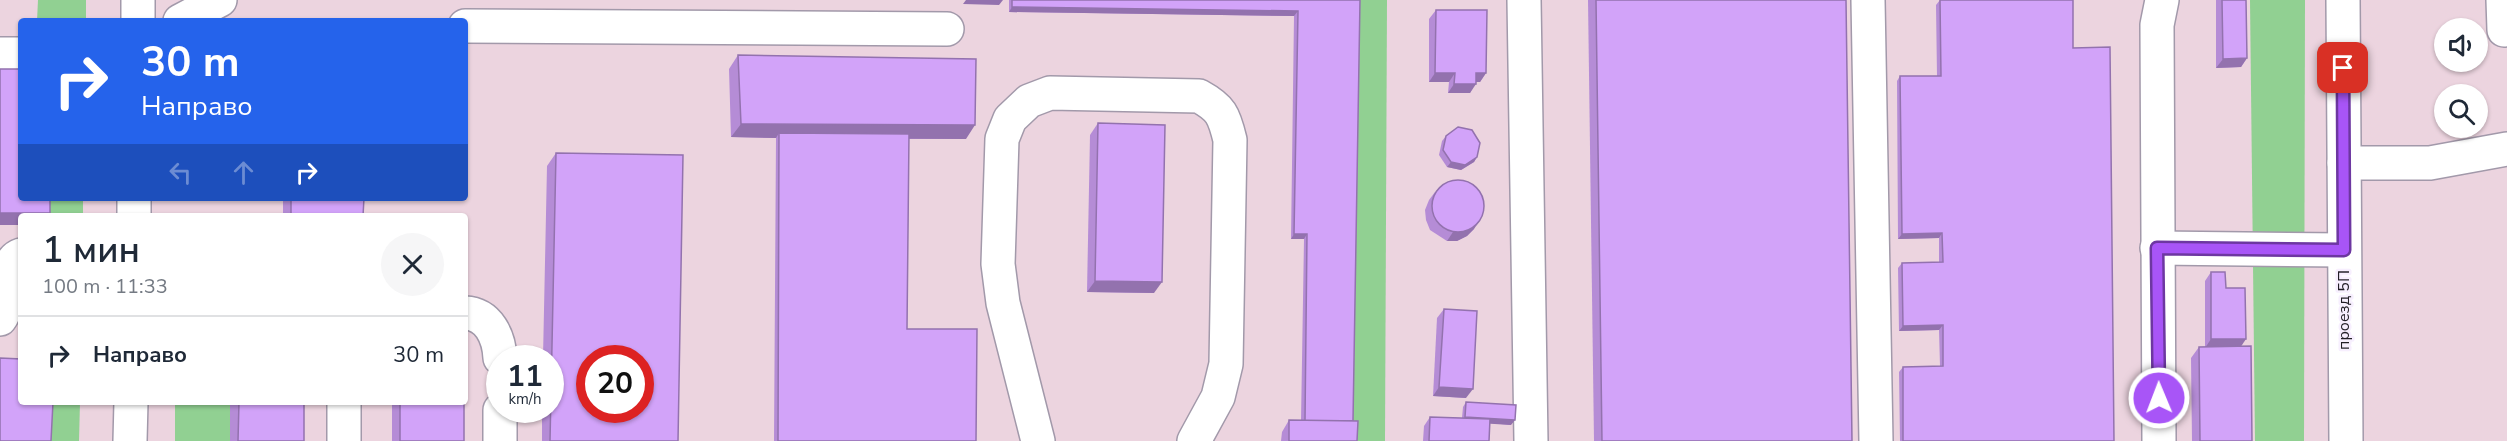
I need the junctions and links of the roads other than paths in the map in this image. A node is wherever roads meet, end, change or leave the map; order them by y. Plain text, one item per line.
1 (138, 0) edge
2 (220, 0) edge
3 (1524, 0) edge
4 (1868, 0) edge
5 (2163, 0) edge
6 (2343, 0) edge
7 (138, 18) edge
8 (186, 18) edge
9 (468, 26) edge
10 (947, 29) dead end
11 (0, 54) edge
12 (18, 54) edge
13 (2507, 149) edge
14 (2344, 163) junction
15 (2157, 248) junction
16 (2344, 250) junction
17 (18, 257) edge
18 (468, 313) edge
19 (0, 319) edge
20 (498, 345) edge
21 (131, 405) edge
22 (344, 405) edge
23 (500, 423) edge
24 (130, 441) edge
25 (344, 441) edge
26 (500, 441) edge
27 (1038, 441) edge
28 (1194, 441) edge
29 (1531, 441) edge
30 (1876, 441) edge
31 (2159, 441) edge
32 (2346, 441) edge

1 - 7 street
2 - 8 street
3 - 29 street
4 - 30 street
5 - 15 street
6 - 14 street, проезд 5П
9 - 10 street
11 - 12 street
13 - 14 street
14 - 16 street, проезд 5П
15 - 16 street
15 - 31 street
16 - 32 street, проезд 5П
17 - 19 street
18 - 20 street
21 - 24 street
22 - 25 street
23 - 26 street
27 - 28 street

